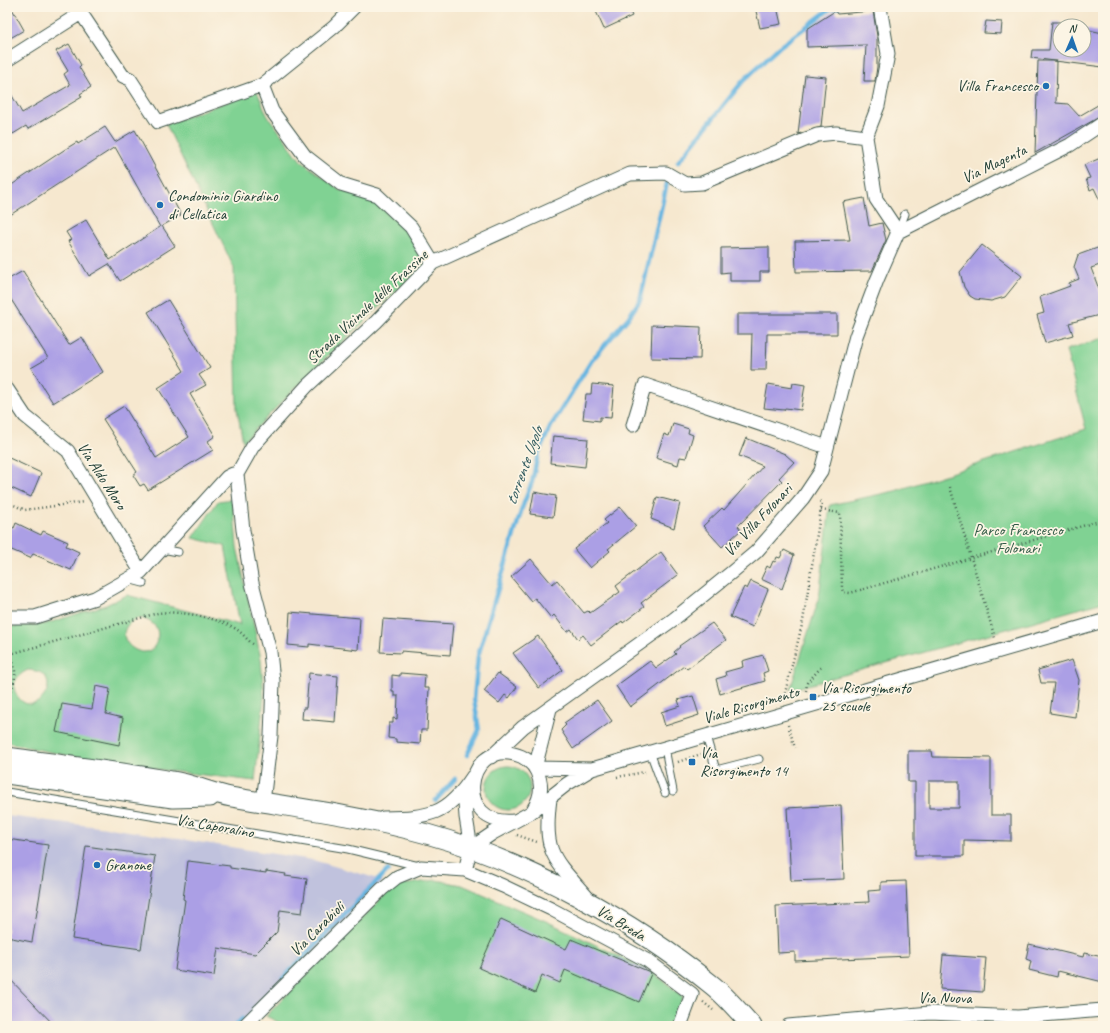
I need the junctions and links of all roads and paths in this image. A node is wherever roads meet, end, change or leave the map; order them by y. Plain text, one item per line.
1 (354, 7) edge
2 (880, 7) edge
3 (82, 10) edge
4 (7, 60) edge
5 (262, 85) junction
6 (1103, 123) edge
7 (866, 137) junction
8 (904, 214) dead end
9 (898, 232) junction
10 (433, 263) junction
11 (7, 390) edge
12 (633, 425) dead end
13 (827, 446) junction
14 (237, 474) junction
15 (950, 487) dead end
16 (814, 498) dead end
17 (98, 500) junction
18 (7, 502) edge
19 (821, 510) junction
20 (1103, 520) edge
21 (162, 549) junction
22 (178, 552) dead end
23 (971, 558) junction
24 (142, 577) junction
25 (7, 617) edge
26 (1103, 621) edge
27 (993, 635) dead end
28 (270, 652) junction
29 (8, 653) edge
30 (822, 666) dead end
31 (806, 691) dead end
32 (784, 693) dead end
33 (7, 696) edge
34 (550, 709) junction
35 (786, 721) dead end
36 (706, 736) junction
37 (665, 748) junction
38 (795, 748) dead end
39 (710, 749) junction
40 (650, 752) junction
41 (7, 757) edge
42 (490, 757) junction
43 (759, 759) dead end
44 (674, 765) dead end
45 (535, 768) junction
46 (592, 770) junction
47 (475, 772) junction
48 (650, 772) dead end
49 (7, 774) edge
50 (614, 777) dead end
51 (464, 790) junction
52 (673, 791) dead end
53 (7, 792) edge
54 (665, 793) dead end
55 (227, 796) junction
56 (550, 799) junction
57 (263, 802) junction
58 (530, 813) junction
59 (361, 818) junction
60 (514, 827) junction
61 (427, 834) joint
62 (539, 843) dead end
63 (472, 848) junction
64 (421, 867) junction
65 (465, 870) junction
66 (594, 906) junction
67 (692, 994) junction
68 (1103, 1010) edge
69 (716, 1013) dead end
70 (244, 1026) edge
71 (680, 1026) edge
72 (752, 1026) edge
73 (788, 1026) edge

1 - 5 street
2 - 7 street
3 - 4 street
3 - 5 street
5 - 10 street
6 - 9 street, Via Magenta
7 - 9 street
7 - 10 street, Strada Vicinale delle Frassine
8 - 9 lane
9 - 13 street, Via Villa Folonari
10 - 14 street, Strada Vicinale delle Frassine
11 - 17 street, Via Aldo Moro
12 - 13 street
13 - 34 street, Via Villa Folonari
14 - 21 street
14 - 28 street
15 - 23 path
16 - 19 path
17 - 18 path
17 - 24 street, Via Aldo Moro
19 - 23 path
19 - 32 path
20 - 23 path
21 - 22 lane
21 - 24 street
23 - 27 path
24 - 25 street
26 - 36 street, Viale Risorgimento
28 - 29 path
28 - 57 street
29 - 33 path
30 - 31 path
34 - 42 street, Via Villa Folonari
34 - 45 street
35 - 38 path
36 - 37 street, Viale Risorgimento
36 - 39 lane
37 - 40 street, Viale Risorgimento
37 - 52 lane
39 - 43 lane
39 - 44 path
40 - 46 street, Viale Risorgimento
40 - 54 lane
41 - 55 street, Via Caporalino
42 - 45 street
42 - 47 street
45 - 46 street, Viale Risorgimento
45 - 58 street
46 - 56 street, Viale Risorgimento
47 - 51 street
47 - 60 street
48 - 50 path
49 - 55 street, Via Caporalino
51 - 59 street
51 - 63 street
53 - 64 lane, Via Caporalino
55 - 57 street, Via Caporalino
56 - 58 street, Viale Risorgimento
56 - 66 street
57 - 59 street, Via Caporalino
58 - 60 street, Viale Risorgimento
59 - 61 street, Via Caporalino
60 - 62 path
60 - 63 street, Viale Risorgimento
61 - 63 street, Via Breda
63 - 65 street
63 - 66 street, Via Breda
64 - 65 street, Via Breda
64 - 70 street, Via Carabioli
65 - 67 street, Via Breda
66 - 72 street, Via Breda
67 - 69 path
67 - 71 street
68 - 73 street, Via Nuova

